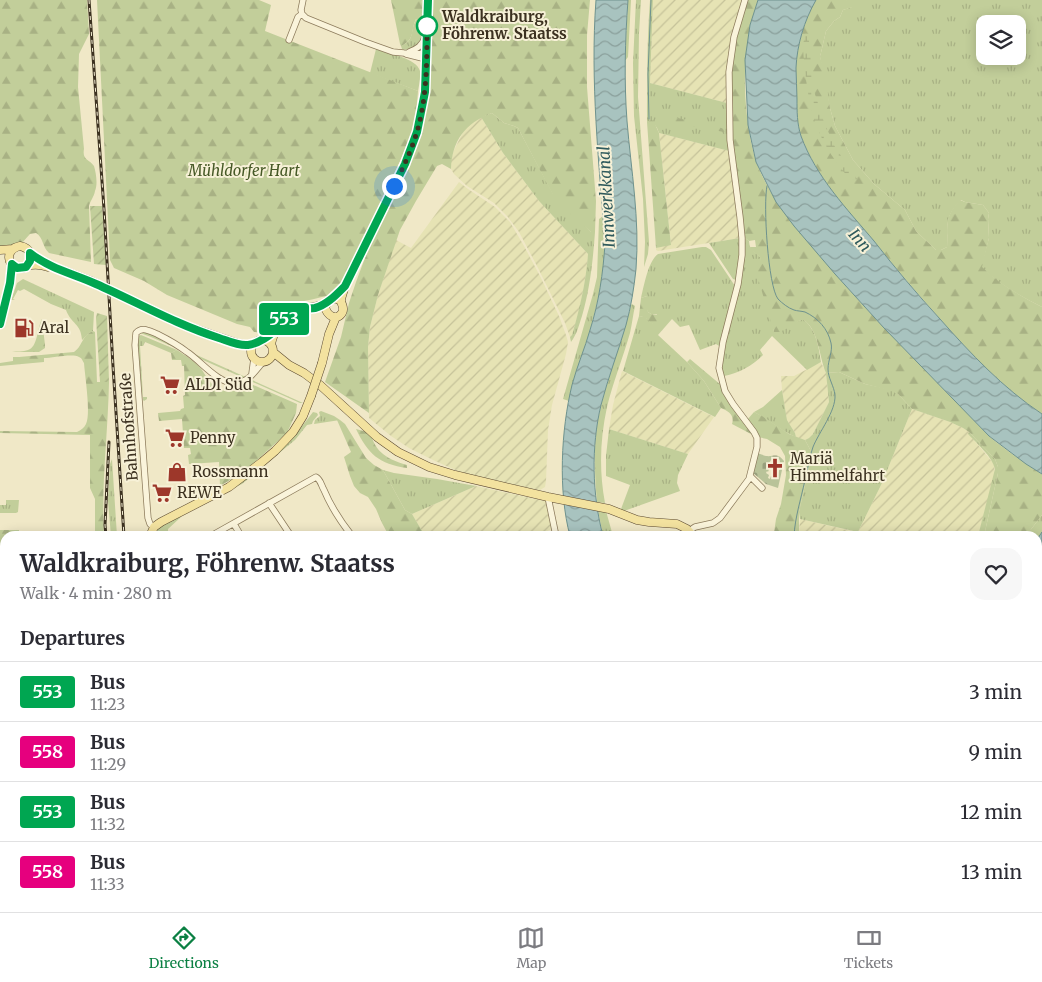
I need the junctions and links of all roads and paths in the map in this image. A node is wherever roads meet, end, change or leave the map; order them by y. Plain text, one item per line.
1 (303, 0) edge
2 (428, 0) edge
3 (745, 0) edge
4 (302, 14) junction
5 (427, 33) junction
6 (289, 40) dead end
7 (406, 53) junction
8 (426, 57) junction
9 (13, 249) junction
10 (0, 252) edge
11 (30, 253) junction
12 (11, 262) junction
13 (24, 267) junction
14 (56, 268) junction
15 (9, 285) junction
16 (345, 286) junction
17 (329, 301) junction
18 (341, 302) junction
19 (315, 308) junction
20 (331, 315) junction
21 (0, 324) edge
22 (276, 330) junction
23 (258, 342) junction
24 (238, 344) junction
25 (272, 348) junction
26 (253, 355) junction
27 (265, 361) junction
28 (289, 365) junction
29 (252, 376) junction
30 (750, 476) junction
31 (762, 488) dead end
32 (550, 498) junction
33 (269, 503) junction
34 (234, 524) junction
35 (154, 528) junction
36 (152, 531) edge
37 (221, 531) edge
38 (238, 531) edge
39 (288, 531) edge
40 (349, 531) edge
41 (555, 531) edge
42 (687, 531) edge
43 (693, 531) edge

1 - 4 street
2 - 5 main road
3 - 30 street
4 - 6 street
4 - 7 street
5 - 7 street
5 - 8 main road
7 - 8 street
8 - 16 main road
9 - 10 main road
9 - 11 main road
9 - 12 main road
10 - 12 main road
11 - 13 main road
11 - 14 main road
12 - 13 main road
12 - 15 street
13 - 14 main road
13 - 15 street
14 - 24 main road
15 - 21 street
16 - 17 main road
16 - 18 main road
17 - 18 main road
17 - 19 main road
17 - 20 main road
18 - 20 main road
19 - 20 main road
19 - 22 main road
20 - 35 main road, bridge
22 - 23 main road
22 - 25 main road
23 - 24 main road
23 - 25 main road
23 - 26 main road
24 - 26 main road
25 - 27 main road
25 - 28 main road
26 - 27 main road
26 - 29 street
27 - 28 main road
27 - 29 street
28 - 32 main road
29 - 35 street, Bahnhofstraße
30 - 31 street
30 - 43 street
32 - 41 street
32 - 42 main road
33 - 34 street
33 - 39 street
33 - 40 street
34 - 37 street
34 - 38 street
35 - 36 main road

